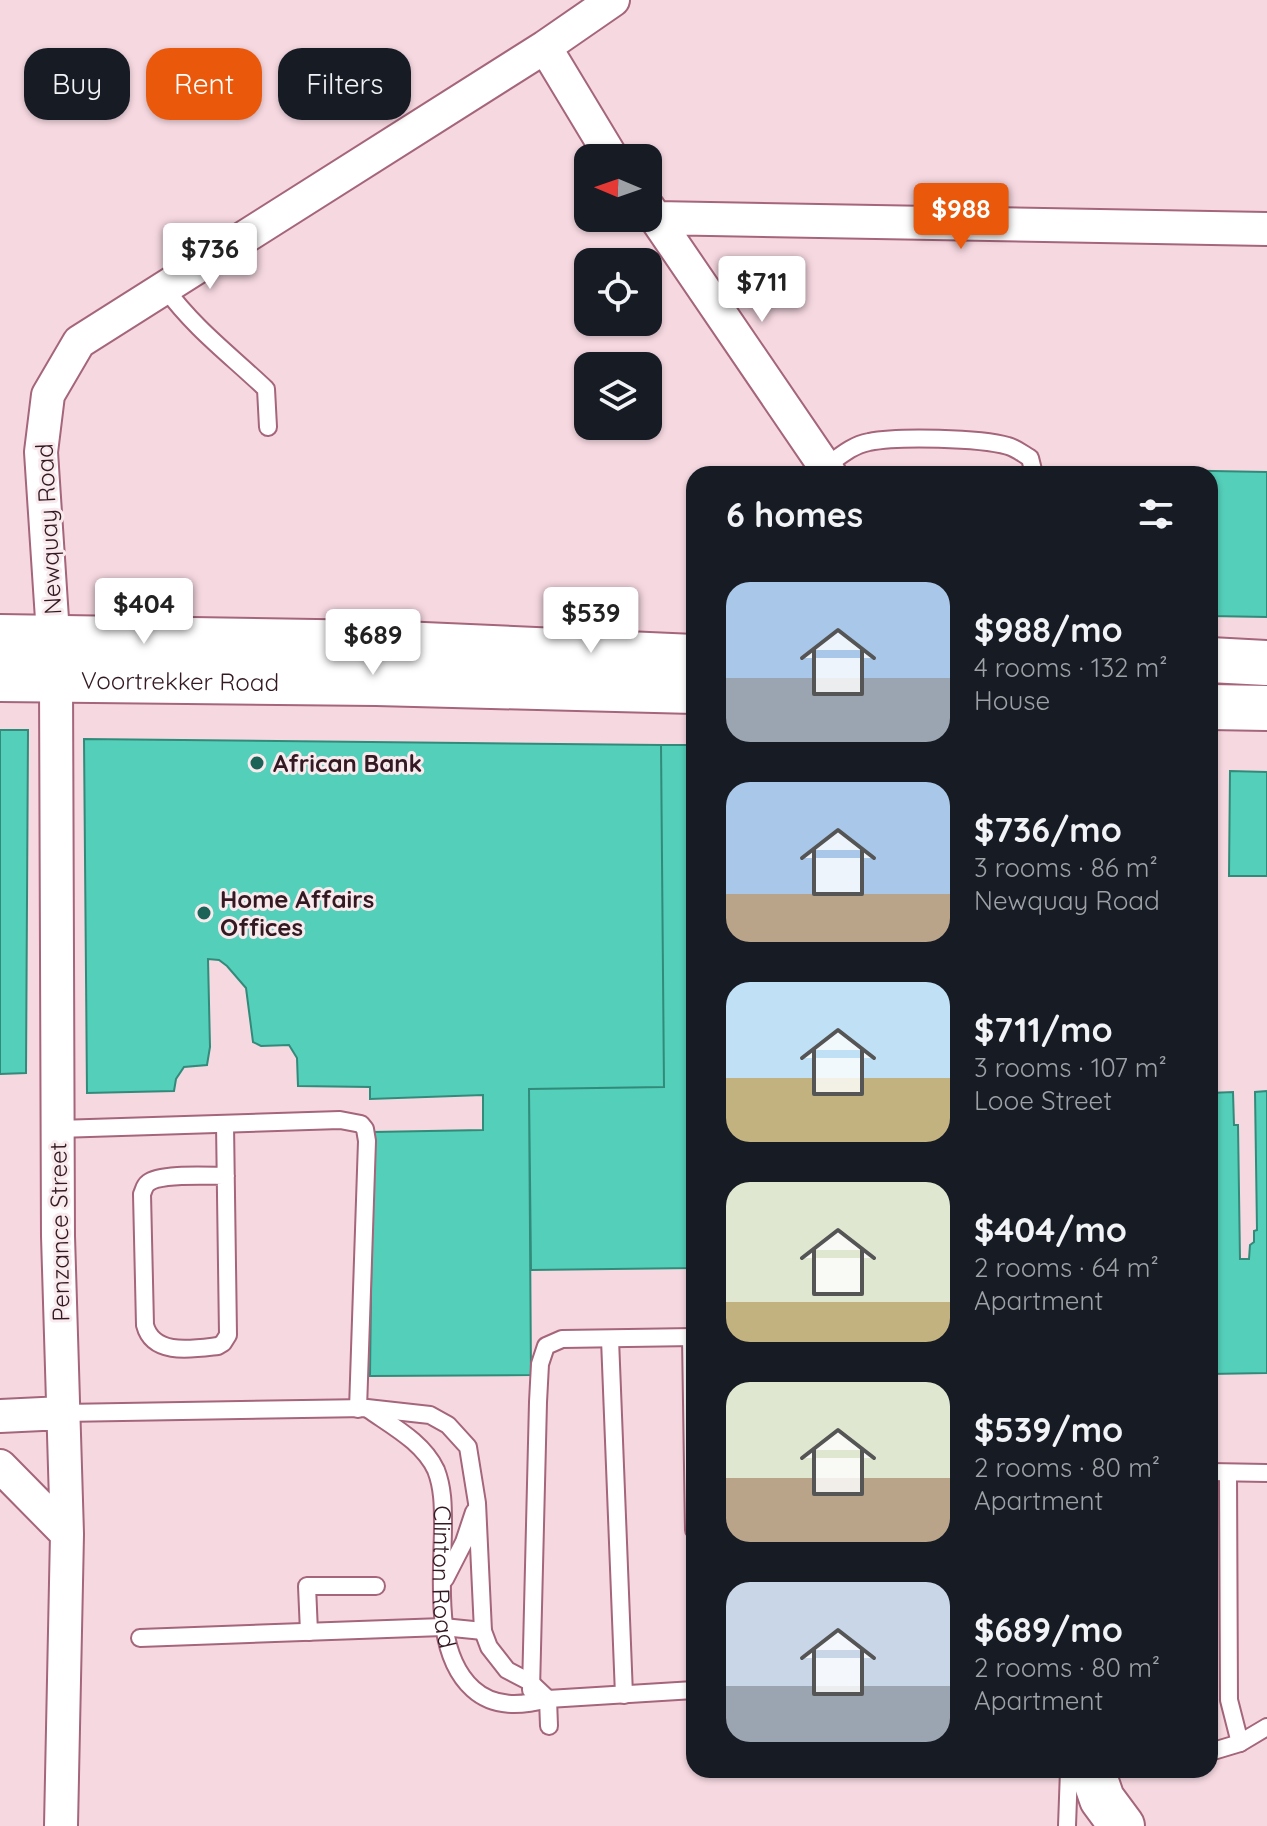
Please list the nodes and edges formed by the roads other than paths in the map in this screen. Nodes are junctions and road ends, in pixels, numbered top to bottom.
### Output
1 (613, 0) edge
2 (545, 47) junction
3 (604, 144) edge
4 (662, 212) edge
5 (662, 227) edge
6 (1267, 229) edge
7 (164, 287) junction
8 (268, 427) dead end
9 (825, 466) edge
10 (832, 466) edge
11 (1032, 466) edge
12 (0, 637) edge
13 (686, 657) edge
14 (55, 659) junction
15 (1218, 660) edge
16 (1267, 663) edge
17 (0, 679) edge
18 (686, 691) edge
19 (1218, 707) edge
20 (1267, 708) edge
21 (225, 1124) junction
22 (58, 1129) junction
23 (226, 1176) junction
24 (686, 1337) edge
25 (610, 1339) junction
26 (362, 1408) junction
27 (63, 1413) junction
28 (0, 1416) edge
29 (0, 1466) edge
30 (1218, 1472) edge
31 (1228, 1473) junction
32 (1267, 1473) edge
33 (477, 1503) junction
34 (67, 1534) junction
35 (443, 1581) junction
36 (376, 1586) dead end
37 (443, 1627) junction
38 (483, 1631) junction
39 (309, 1632) junction
40 (140, 1638) dead end
41 (530, 1682) junction
42 (686, 1691) edge
43 (624, 1695) junction
44 (540, 1701) junction
45 (549, 1726) dead end
46 (1267, 1727) edge
47 (1240, 1743) junction
48 (1218, 1750) edge
49 (1069, 1778) edge
50 (1095, 1778) edge
51 (61, 1826) edge
52 (1067, 1826) edge
53 (1122, 1826) edge

1 - 2 street, Newquay Road
2 - 3 street
2 - 7 street, Newquay Road
4 - 6 street
5 - 9 street
7 - 8 lane
7 - 14 street, Newquay Road
10 - 11 lane
12 - 14 main road, Voortrekker Road
13 - 14 main road, Voortrekker Road
14 - 17 main road, Voortrekker Road
14 - 18 main road, Voortrekker Road
14 - 22 street, Penzance Street
15 - 16 main road
19 - 20 main road
21 - 22 lane
21 - 23 lane
21 - 26 lane
22 - 27 street, Penzance Street
23 - 23 lane
24 - 25 lane
25 - 41 lane
25 - 43 lane
26 - 27 lane, Clinton Road
26 - 33 lane, Clinton Road
26 - 35 lane, Clinton Road
27 - 28 street, Clinton Road
27 - 34 street, Penzance Street
29 - 34 street
30 - 31 lane
31 - 32 lane
31 - 47 lane
33 - 35 lane
33 - 38 lane, Clinton Road
34 - 51 street, Penzance Street
35 - 37 lane, Clinton Road
36 - 39 lane
37 - 38 lane
37 - 39 lane
37 - 44 lane, Clinton Road
38 - 41 lane, Clinton Road
39 - 40 lane
41 - 44 lane, Clinton Road
42 - 43 lane, Clinton Road
43 - 44 lane, Clinton Road
44 - 45 lane
46 - 47 lane
47 - 48 lane
49 - 52 lane
50 - 53 main road

